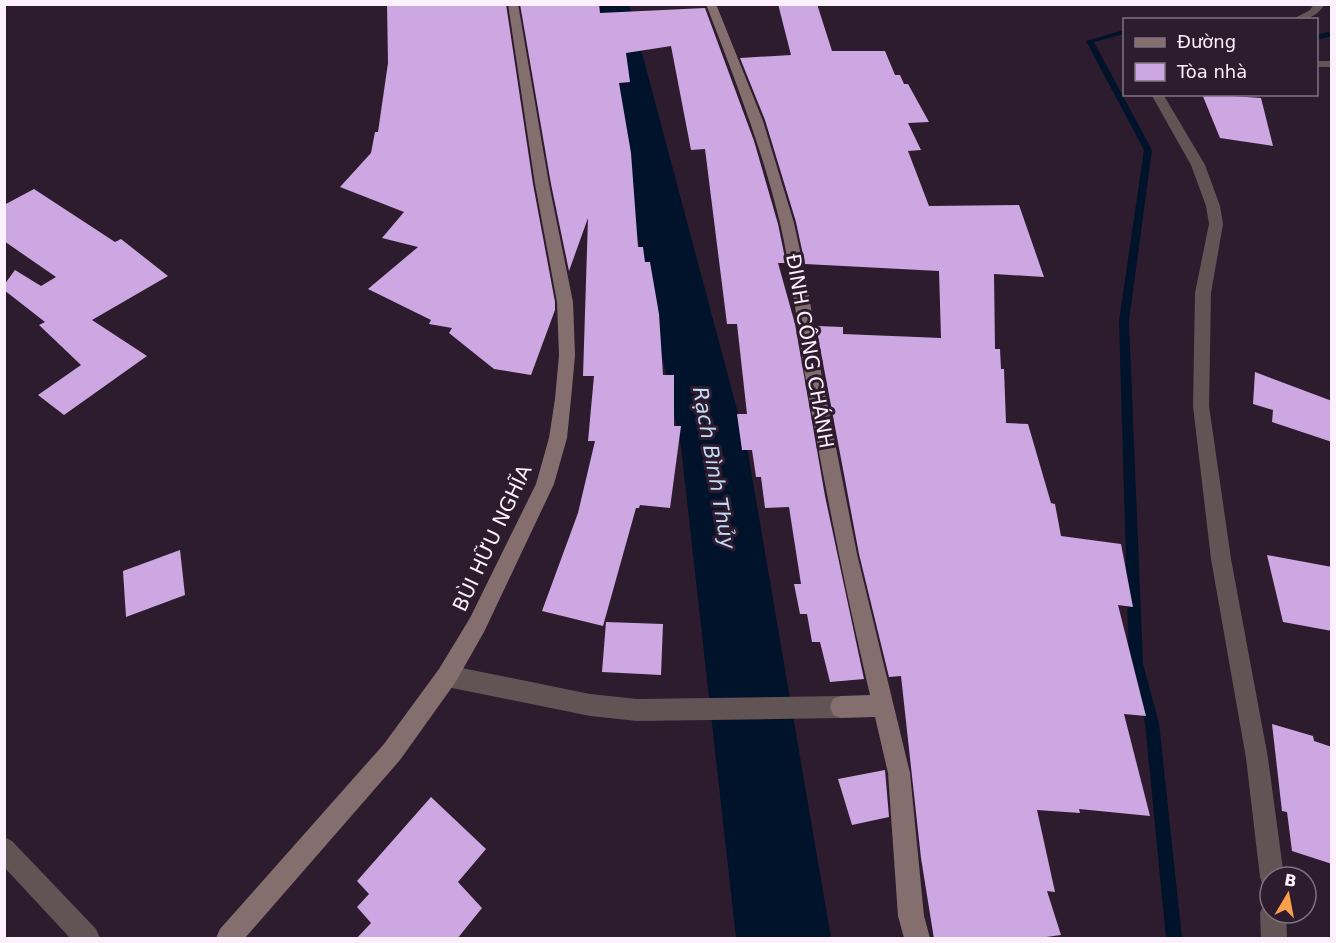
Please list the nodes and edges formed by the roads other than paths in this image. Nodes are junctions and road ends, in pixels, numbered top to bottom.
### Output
1 (513, 4) edge
2 (711, 4) edge
3 (1320, 4) edge
4 (1300, 18) edge
5 (1158, 96) edge
6 (447, 676) junction
7 (883, 706) junction
8 (841, 707) joint
9 (4, 849) edge
10 (1270, 865) edge
11 (87, 939) edge
12 (230, 939) edge
13 (917, 939) edge

1 - 6 main road, BÙI HỮU NGHĨA
2 - 7 main road, ĐINH CÔNG CHÁNH
3 - 4 street
5 - 10 street
6 - 8 street
6 - 12 main road, BÙI HỮU NGHĨA
7 - 8 main road
7 - 13 main road, ĐINH CÔNG CHÁNH
9 - 11 street

